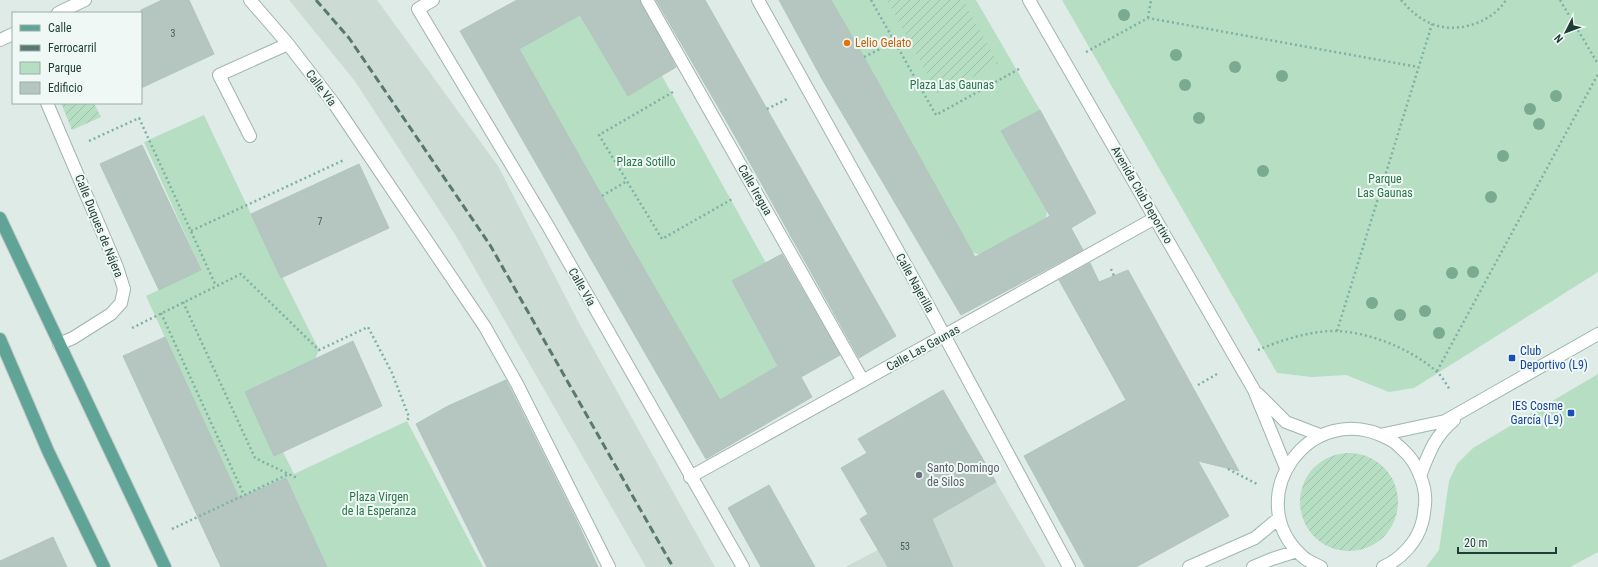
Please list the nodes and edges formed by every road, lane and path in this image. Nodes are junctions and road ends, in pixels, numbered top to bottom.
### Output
1 (85, 0) edge
2 (250, 0) edge
3 (433, 0) edge
4 (647, 0) edge
5 (758, 0) edge
6 (871, 0) edge
7 (1030, 0) edge
8 (1151, 0) edge
9 (1401, 0) edge
10 (1506, 0) edge
11 (1560, 0) edge
12 (60, 12) edge
13 (1148, 18) junction
14 (1432, 24) junction
15 (12, 34) edge
16 (0, 40) edge
17 (894, 42) junction
18 (288, 44) junction
19 (864, 57) dead end
20 (1066, 64) junction
21 (1598, 64) edge
22 (1418, 67) junction
23 (1019, 69) dead end
24 (1598, 74) edge
25 (692, 80) junction
26 (47, 104) edge
27 (250, 136) dead end
28 (364, 150) junction
29 (68, 151) junction
30 (627, 181) junction
31 (753, 186) junction
32 (602, 196) dead end
33 (0, 218) edge
34 (1155, 218) junction
35 (191, 231) junction
36 (216, 286) junction
37 (183, 302) junction
38 (161, 313) junction
39 (127, 330) dead end
40 (1337, 331) junction
41 (1598, 334) edge
42 (944, 336) junction
43 (0, 339) edge
44 (59, 344) junction
45 (1238, 362) junction
46 (1437, 371) junction
47 (864, 381) junction
48 (1254, 390) junction
49 (1464, 410) junction
50 (407, 421) dead end
51 (1320, 435) junction
52 (1380, 435) junction
53 (1286, 468) junction
54 (1228, 469) dead end
55 (289, 474) junction
56 (1420, 476) junction
57 (690, 477) junction
58 (297, 478) dead end
59 (244, 495) junction
60 (1278, 495) junction
61 (1279, 518) junction
62 (152, 538) junction
63 (1298, 551) junction
64 (1390, 565) edge
65 (104, 567) edge
66 (164, 567) edge
67 (609, 567) edge
68 (743, 567) edge
69 (1069, 567) edge
70 (1189, 567) edge
71 (1254, 567) edge
72 (1321, 567) edge

1 - 12 street
2 - 18 street, Calle Vía
3 - 57 street, Calle Vía
4 - 25 street, Calle Iregua
5 - 42 street, Calle Najerilla
6 - 17 path
7 - 20 street, Avenida Club Deportivo
8 - 13 path
9 - 14 path
10 - 14 path
11 - 21 path
13 - 20 path
13 - 22 path
14 - 22 path
15 - 16 street
17 - 19 path
17 - 23 path
18 - 27 street
18 - 28 street, Calle Vía
20 - 34 street, Avenida Club Deportivo
22 - 40 path
24 - 46 path
25 - 30 path
25 - 31 street, Calle Iregua
26 - 29 street, Calle Duques de Nájera
28 - 35 path
28 - 67 street, Calle Vía
29 - 35 path
29 - 44 street, Calle Duques de Nájera
30 - 31 path
30 - 32 path
31 - 47 street, Calle Iregua
33 - 44 main road
34 - 42 street, Calle Las Gaunas
34 - 45 street, Avenida Club Deportivo
35 - 36 path
36 - 37 path
36 - 50 path
37 - 38 path
37 - 55 path
38 - 39 path
38 - 59 path
40 - 45 path
40 - 46 path
41 - 49 street
42 - 47 street, Calle Las Gaunas
42 - 69 street, Calle Najerilla
43 - 65 main road
44 - 62 main road
45 - 48 street, Avenida Club Deportivo
46 - 49 path
47 - 57 street, Calle Las Gaunas
48 - 51 street, Avenida Club Deportivo
48 - 53 street, Avenida Club Deportivo
49 - 52 street
49 - 56 street
51 - 52 street
51 - 53 street
52 - 56 street
53 - 60 street
54 - 60 path
55 - 58 path
55 - 59 path
56 - 64 street
57 - 68 street, Calle Vía
59 - 62 path
60 - 61 street
61 - 63 street
61 - 70 street
62 - 66 main road
63 - 71 street
63 - 72 street

